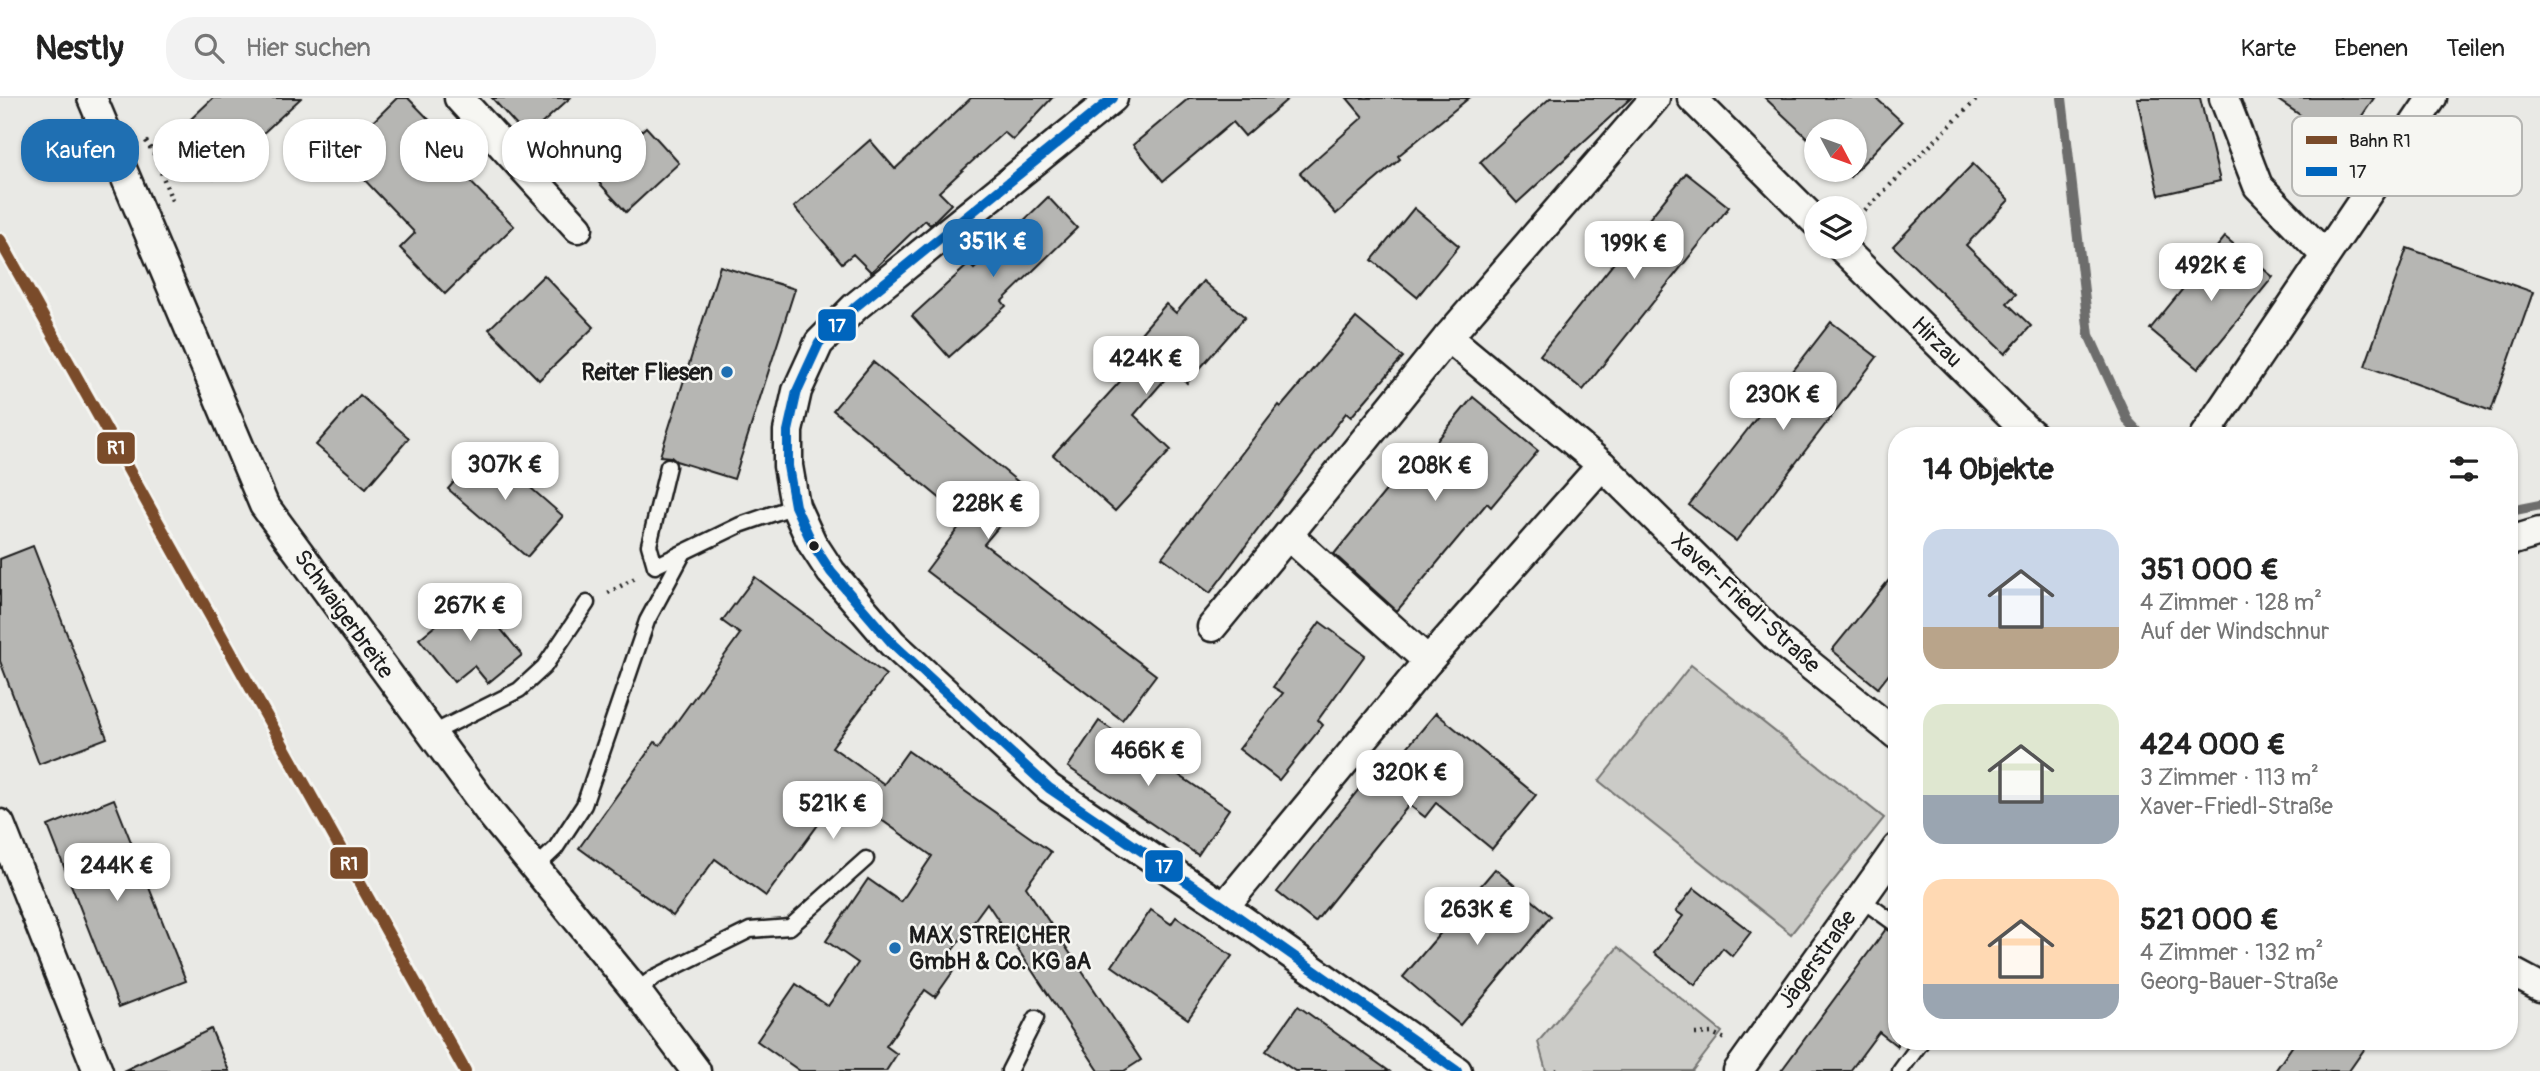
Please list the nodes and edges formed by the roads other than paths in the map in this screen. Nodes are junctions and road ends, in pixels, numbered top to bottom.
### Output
1 (92, 98) edge
2 (459, 98) edge
3 (1113, 98) edge
4 (1654, 98) edge
5 (1692, 98) edge
6 (2224, 98) edge
7 (2432, 98) edge
8 (2420, 116) edge
9 (2364, 196) edge
10 (1804, 210) edge
11 (579, 228) dead end
12 (2324, 254) junction
13 (1853, 259) edge
14 (1448, 337) junction
15 (2023, 427) edge
16 (2210, 427) edge
17 (1602, 465) junction
18 (668, 466) dead end
19 (795, 506) junction
20 (2540, 532) edge
21 (1288, 535) junction
22 (2518, 539) edge
23 (683, 554) junction
24 (587, 603) road end
25 (1212, 627) dead end
26 (1428, 661) junction
27 (1888, 728) edge
28 (431, 734) junction
29 (0, 824) edge
30 (866, 859) dead end
31 (1888, 861) edge
32 (535, 868) junction
33 (1861, 899) junction
34 (1224, 907) junction
35 (1888, 918) edge
36 (2518, 975) edge
37 (2540, 987) edge
38 (636, 991) junction
39 (1036, 1018) dead end
40 (1915, 1050) edge
41 (98, 1071) edge
42 (696, 1071) edge
43 (1009, 1071) edge
44 (1457, 1071) edge
45 (1738, 1071) edge
46 (1900, 1071) edge

1 - 28 street, Schwaigerbreite
2 - 11 street
3 - 19 street
4 - 14 street
5 - 10 street
6 - 12 street
7 - 8 street
9 - 12 street
12 - 16 street
13 - 15 street, Hirzau
14 - 17 street, Xaver-Friedl-Straße
14 - 21 street
17 - 26 street
17 - 27 street, Xaver-Friedl-Straße
18 - 23 lane
19 - 23 lane
19 - 34 street
20 - 22 street
21 - 25 street
21 - 26 street
23 - 32 lane
24 - 28 lane
26 - 34 street
28 - 32 street, Schwaigerbreite
29 - 41 street
30 - 38 lane
31 - 33 street, Jägerstraße
32 - 38 street, Schwaigerbreite
33 - 35 lane
33 - 45 street, Jägerstraße
34 - 44 street
36 - 37 street
38 - 42 street, Schwaigerbreite
39 - 43 lane
40 - 46 lane

